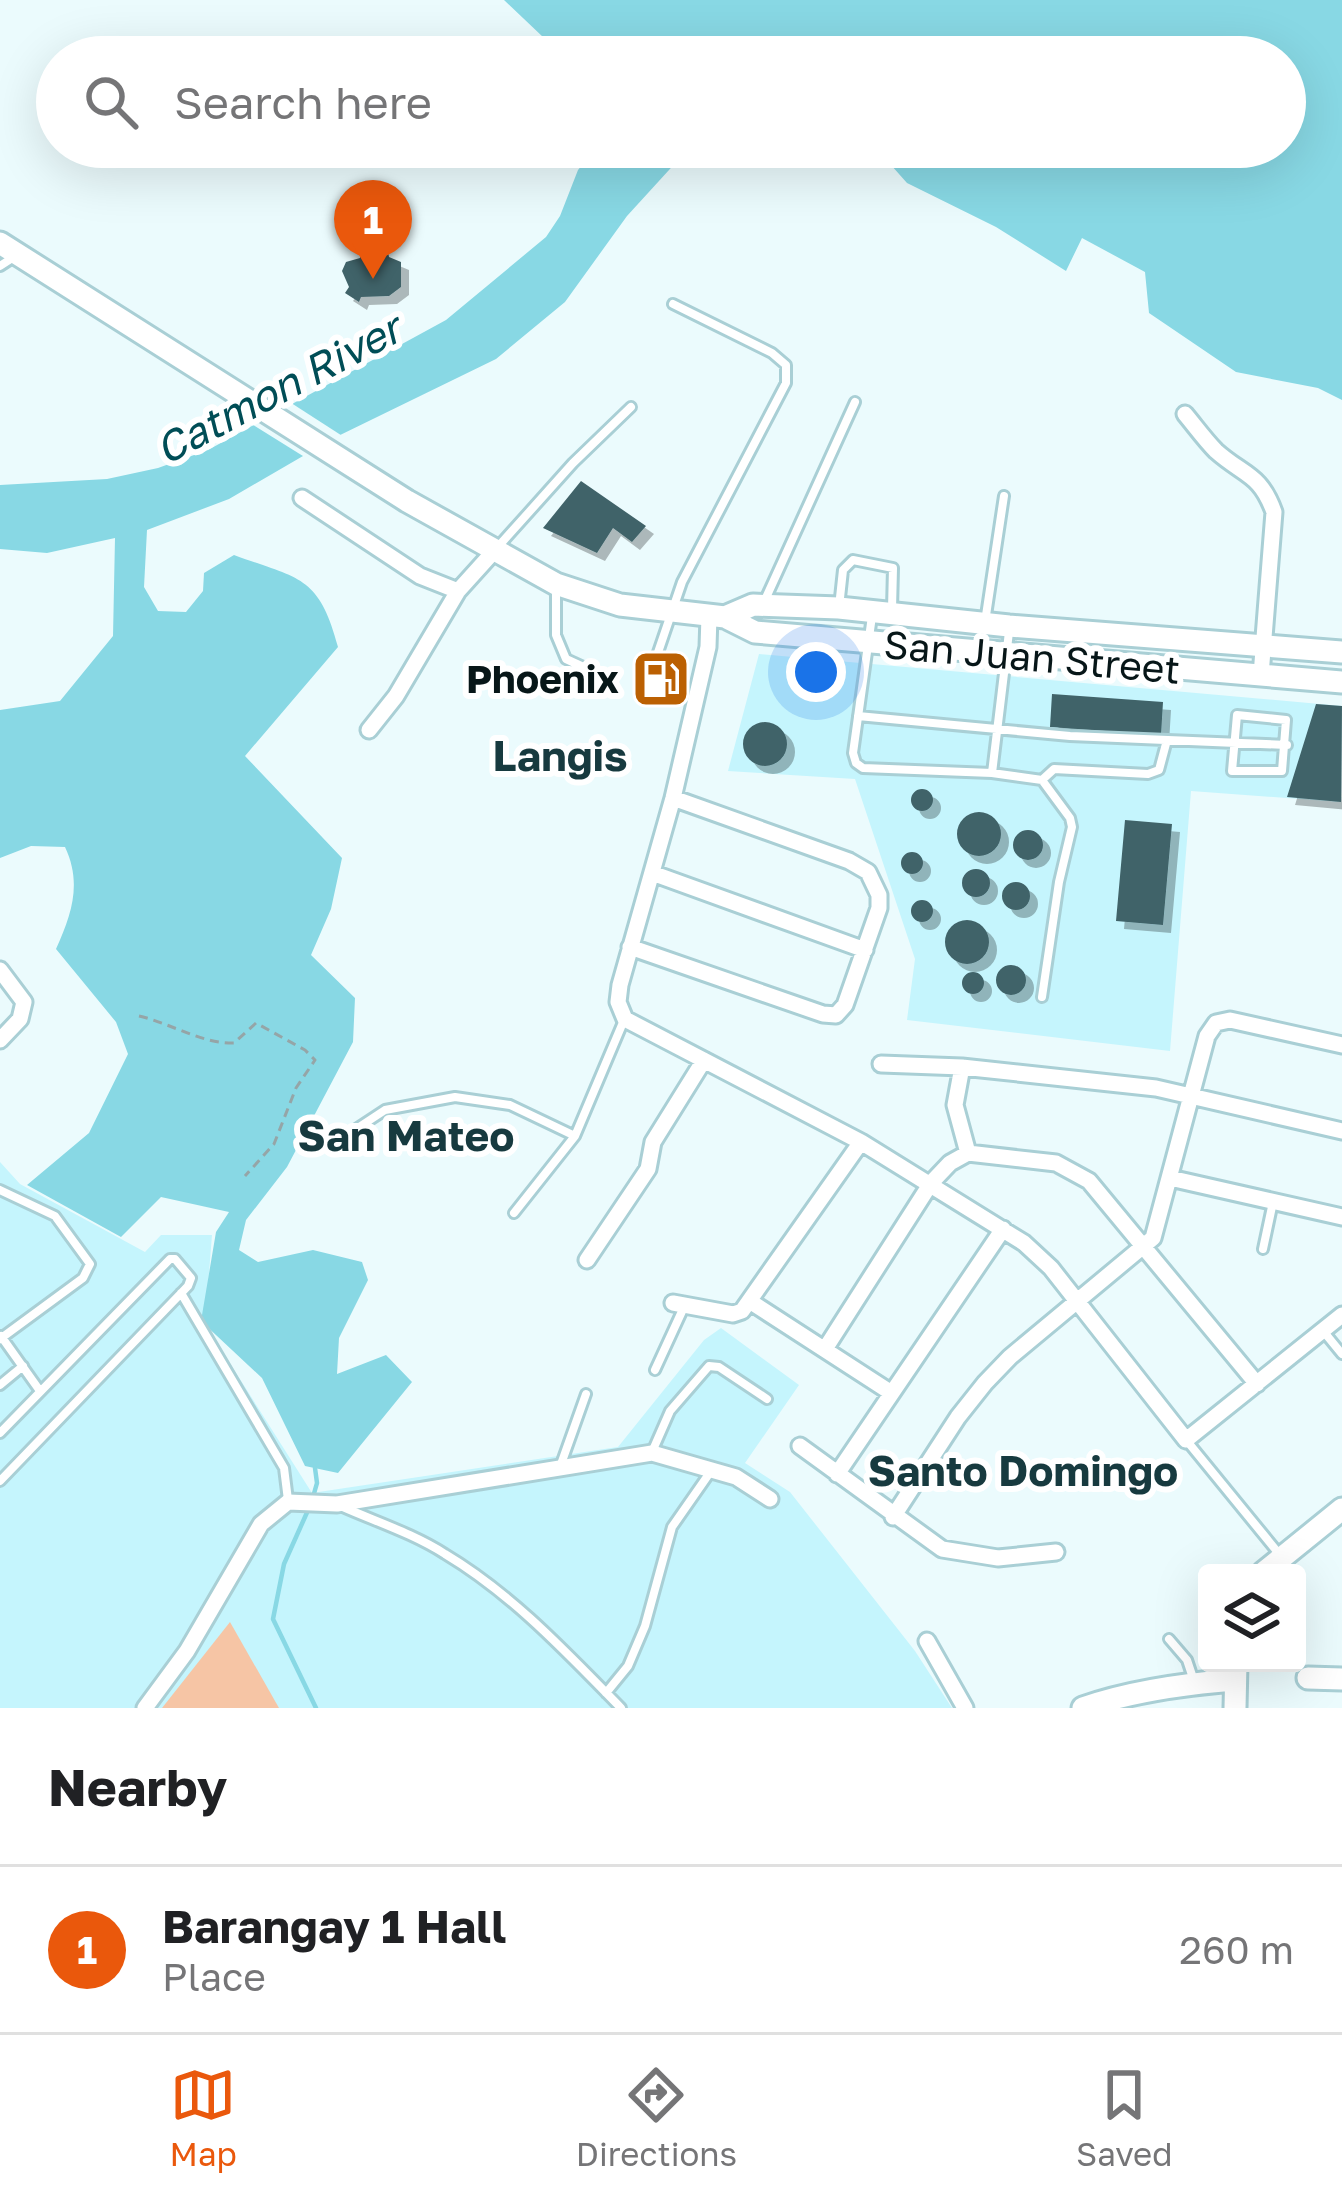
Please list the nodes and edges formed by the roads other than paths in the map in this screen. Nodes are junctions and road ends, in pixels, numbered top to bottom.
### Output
1 (6, 254) edge
2 (673, 304) dead end
3 (855, 402) dead end
4 (631, 407) dead end
5 (1185, 414) dead end
6 (1004, 496) dead end
7 (302, 498) dead end
8 (495, 550) junction
9 (556, 584) junction
10 (458, 591) junction
11 (763, 604) junction
12 (839, 608) junction
13 (671, 612) junction
14 (882, 612) junction
15 (717, 616) junction
16 (984, 623) junction
17 (1009, 626) junction
18 (868, 643) junction
19 (1264, 645) junction
20 (1342, 652) edge
21 (1006, 655) junction
22 (603, 676) dead end
23 (1261, 676) junction
24 (654, 679) dead end
25 (1342, 682) edge
26 (858, 716) junction
27 (369, 730) dead end
28 (997, 730) junction
29 (1167, 740) junction
30 (1233, 740) junction
31 (1287, 745) junction
32 (992, 773) junction
33 (1042, 780) junction
34 (673, 798) junction
35 (652, 873) junction
36 (631, 947) junction
37 (866, 950) junction
38 (1, 973) edge
39 (1042, 997) dead end
40 (625, 1019) junction
41 (0, 1040) edge
42 (1342, 1045) edge
43 (704, 1060) junction
44 (881, 1064) dead end
45 (962, 1067) junction
46 (1192, 1094) junction
47 (1342, 1130) edge
48 (575, 1136) junction
49 (861, 1142) junction
50 (301, 1144) dead end
51 (968, 1153) junction
52 (1170, 1178) junction
53 (931, 1183) junction
54 (0, 1190) edge
55 (1274, 1200) junction
56 (514, 1213) dead end
57 (1342, 1217) edge
58 (1003, 1229) junction
59 (1145, 1247) junction
60 (1263, 1249) dead end
61 (586, 1260) dead end
62 (181, 1293) junction
63 (1077, 1300) junction
64 (751, 1302) junction
65 (679, 1304) joint
66 (1342, 1315) edge
67 (1323, 1330) junction
68 (1, 1337) edge
69 (824, 1349) junction
70 (1342, 1354) edge
71 (23, 1366) junction
72 (655, 1370) dead end
73 (0, 1384) edge
74 (1257, 1384) junction
75 (40, 1391) junction
76 (890, 1391) junction
77 (586, 1394) dead end
78 (767, 1399) dead end
79 (0, 1433) edge
80 (1186, 1440) junction
81 (800, 1446) dead end
82 (652, 1453) junction
83 (560, 1469) junction
84 (712, 1470) junction
85 (837, 1474) junction
86 (0, 1481) edge
87 (770, 1499) dead end
88 (291, 1502) junction
89 (333, 1503) junction
90 (1342, 1509) edge
91 (893, 1517) junction
92 (1056, 1552) dead end
93 (1282, 1558) junction
94 (1274, 1564) edge
95 (1169, 1639) dead end
96 (927, 1641) dead end
97 (1232, 1672) edge
98 (1235, 1672) edge
99 (1308, 1678) dead end
100 (1342, 1679) edge
101 (1195, 1683) junction
102 (606, 1693) junction
103 (145, 1708) edge
104 (620, 1708) edge
105 (964, 1708) edge
106 (1083, 1708) edge
107 (1234, 1708) edge

1 - 8 main road, San Juan Street
2 - 13 lane
3 - 11 lane
4 - 8 lane
5 - 19 street
6 - 16 lane
7 - 10 street
8 - 9 main road, San Juan Street
8 - 10 street
9 - 13 main road, San Juan Street
9 - 22 lane
10 - 27 street
11 - 12 main road, San Juan Street
11 - 15 main road, San Juan Street
12 - 14 main road, San Juan Street
12 - 14 lane
13 - 15 main road, San Juan Street
13 - 24 lane
14 - 16 main road, San Juan Street
14 - 18 lane
15 - 18 main road, San Juan Street
15 - 34 street
16 - 17 main road, San Juan Street
17 - 19 main road, San Juan Street
17 - 21 lane
18 - 21 main road, San Juan Street
18 - 26 lane
19 - 20 main road, San Juan Street
19 - 23 street
21 - 23 main road, San Juan Street
21 - 28 lane
23 - 25 main road, San Juan Street
26 - 28 lane
26 - 32 lane
28 - 29 lane
28 - 32 lane
29 - 30 lane
29 - 33 lane
30 - 31 lane
30 - 31 lane
30 - 31 lane
32 - 33 lane
33 - 39 lane
34 - 35 street
34 - 37 street
35 - 36 street
35 - 37 street
36 - 37 street
36 - 40 street
38 - 41 street
40 - 43 street
40 - 48 lane
42 - 46 street
43 - 49 street
43 - 61 street
44 - 45 street
45 - 46 street
45 - 51 street
46 - 47 street
46 - 52 street
48 - 50 lane
48 - 56 lane
49 - 53 street
49 - 64 street
51 - 53 street
51 - 59 street
52 - 55 street
52 - 59 street
53 - 58 street
53 - 69 street
54 - 68 lane
55 - 57 street
55 - 60 lane
58 - 63 street
58 - 76 street
59 - 63 street
59 - 74 street
62 - 75 lane
62 - 86 lane
62 - 88 lane
63 - 80 street
63 - 91 street
64 - 65 street
64 - 69 street
65 - 72 lane
66 - 67 street
67 - 70 lane
67 - 74 street
68 - 71 lane
69 - 76 street
71 - 73 lane
71 - 75 lane
74 - 80 street
75 - 79 lane
76 - 85 street
77 - 83 lane
78 - 82 lane
80 - 93 lane
81 - 85 street
82 - 83 street
82 - 84 street
83 - 89 street
84 - 87 street
84 - 102 lane
85 - 91 street
88 - 89 street
88 - 103 street
89 - 102 lane
90 - 93 main road
91 - 92 street
93 - 94 main road
95 - 101 lane
96 - 105 street
97 - 101 main road
98 - 107 main road
99 - 100 main road
101 - 106 main road
102 - 104 lane

